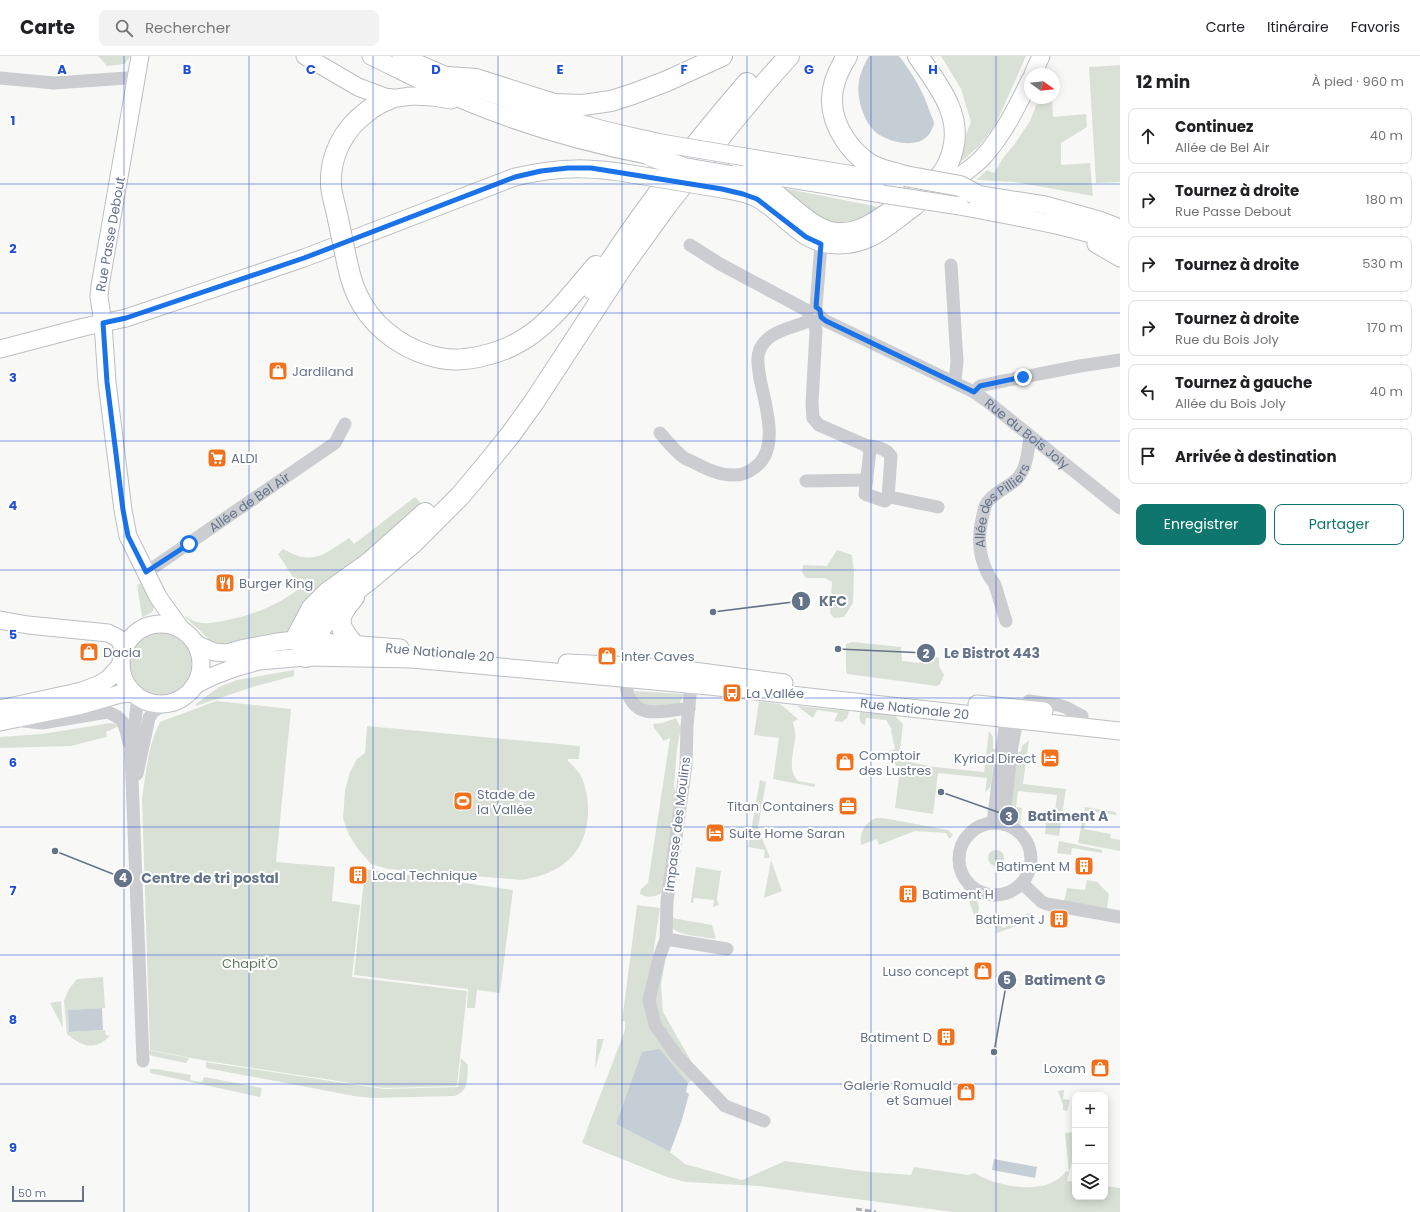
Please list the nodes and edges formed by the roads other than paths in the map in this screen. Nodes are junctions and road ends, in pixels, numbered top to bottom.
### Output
1 (140, 56) edge
2 (305, 56) edge
3 (371, 56) edge
4 (401, 56) edge
5 (722, 56) edge
6 (771, 56) edge
7 (789, 56) edge
8 (847, 56) edge
9 (918, 56) edge
10 (1041, 56) edge
11 (1036, 68) edge
12 (448, 77) junction
13 (0, 78) edge
14 (136, 78) junction
15 (1024, 93) edge
16 (390, 99) junction
17 (469, 103) junction
18 (656, 149) junction
19 (733, 173) junction
20 (901, 179) junction
21 (975, 194) joint
22 (1068, 227) junction
23 (1120, 228) edge
24 (821, 244) junction
25 (1120, 244) edge
26 (690, 245) dead end
27 (615, 253) junction
28 (1120, 258) edge
29 (950, 265) dead end
30 (814, 315) junction
31 (103, 323) junction
32 (0, 349) edge
33 (1120, 360) edge
34 (955, 382) junction
35 (974, 392) junction
36 (345, 424) dead end
37 (660, 433) dead end
38 (1030, 436) junction
39 (865, 445) junction
40 (867, 480) junction
41 (806, 481) dead end
42 (888, 498) junction
43 (938, 507) dead end
44 (1120, 508) edge
45 (146, 572) junction
46 (369, 580) junction
47 (158, 597) junction
48 (0, 620) edge
49 (1006, 621) dead end
50 (17, 623) junction
51 (149, 626) junction
52 (182, 629) junction
53 (196, 644) junction
54 (354, 645) junction
55 (305, 646) junction
56 (124, 648) junction
57 (121, 665) junction
58 (630, 672) junction
59 (685, 680) junction
60 (194, 685) junction
61 (136, 695) junction
62 (166, 704) junction
63 (0, 709) edge
64 (689, 709) junction
65 (1013, 716) junction
66 (8, 721) edge
67 (1120, 721) edge
68 (1120, 731) edge
69 (131, 753) junction
70 (133, 792) junction
71 (998, 823) junction
72 (1022, 883) junction
73 (1120, 916) edge
74 (666, 939) junction
75 (727, 949) dead end
76 (143, 1061) dead end
77 (764, 1121) dead end

1 - 14 main road, Rue Passe Debout
2 - 16 main road
3 - 17 main road
4 - 12 main road
5 - 12 highway
6 - 27 highway
7 - 46 highway
8 - 20 highway
9 - 19 highway
10 - 11 main road
12 - 18 main road
13 - 14 street
14 - 31 main road, Rue Passe Debout
15 - 24 main road
16 - 17 main road
16 - 27 highway, bridge
17 - 18 main road
18 - 19 highway, bridge
19 - 20 main road
19 - 22 main road, bridge
19 - 24 main road
19 - 31 main road, bridge
20 - 21 highway, bridge
21 - 23 main road
22 - 25 main road
22 - 28 main road
24 - 30 street
26 - 30 street, Rue du Bois Joly
27 - 55 highway
29 - 34 street
30 - 34 street, Rue du Bois Joly
30 - 37 street
30 - 39 street
31 - 32 main road
31 - 45 main road, Rue Passe Debout
33 - 35 street
34 - 35 street, Rue du Bois Joly
35 - 38 street, Rue du Bois Joly
36 - 45 street, Allée de Bel Air
38 - 44 street, Rue du Bois Joly
38 - 49 street, Allée des Pilliers
39 - 40 street
39 - 42 street
40 - 41 street
40 - 42 street
42 - 43 street
45 - 47 main road, Rue Passe Debout
46 - 54 highway
46 - 55 highway
47 - 51 main road
47 - 52 main road, Rue Passe Debout
48 - 50 main road
50 - 51 main road
50 - 56 main road
51 - 52 main road
51 - 56 main road
52 - 53 main road, Rue Nationale 20
53 - 55 main road, Rue Nationale 20
53 - 60 main road
54 - 55 main road, Rue Nationale 20
54 - 58 main road, Rue Nationale 20
55 - 58 main road, Rue Nationale 20
55 - 60 main road, Rue Nationale 20
56 - 57 main road
57 - 61 main road
57 - 63 main road
58 - 59 main road, Rue Nationale 20
58 - 64 street
59 - 64 street, Impasse des Moulins
59 - 65 main road, Rue Nationale 20
60 - 62 main road
61 - 62 main road
61 - 66 main road
61 - 69 street
62 - 70 street
64 - 74 street, Impasse des Moulins
65 - 67 main road, Rue Nationale 20
65 - 68 main road, Rue Nationale 20
65 - 71 street
66 - 69 street
69 - 70 street
70 - 76 street
71 - 72 street
71 - 72 street
72 - 73 street
74 - 75 street
74 - 77 street, Impasse des Moulins

